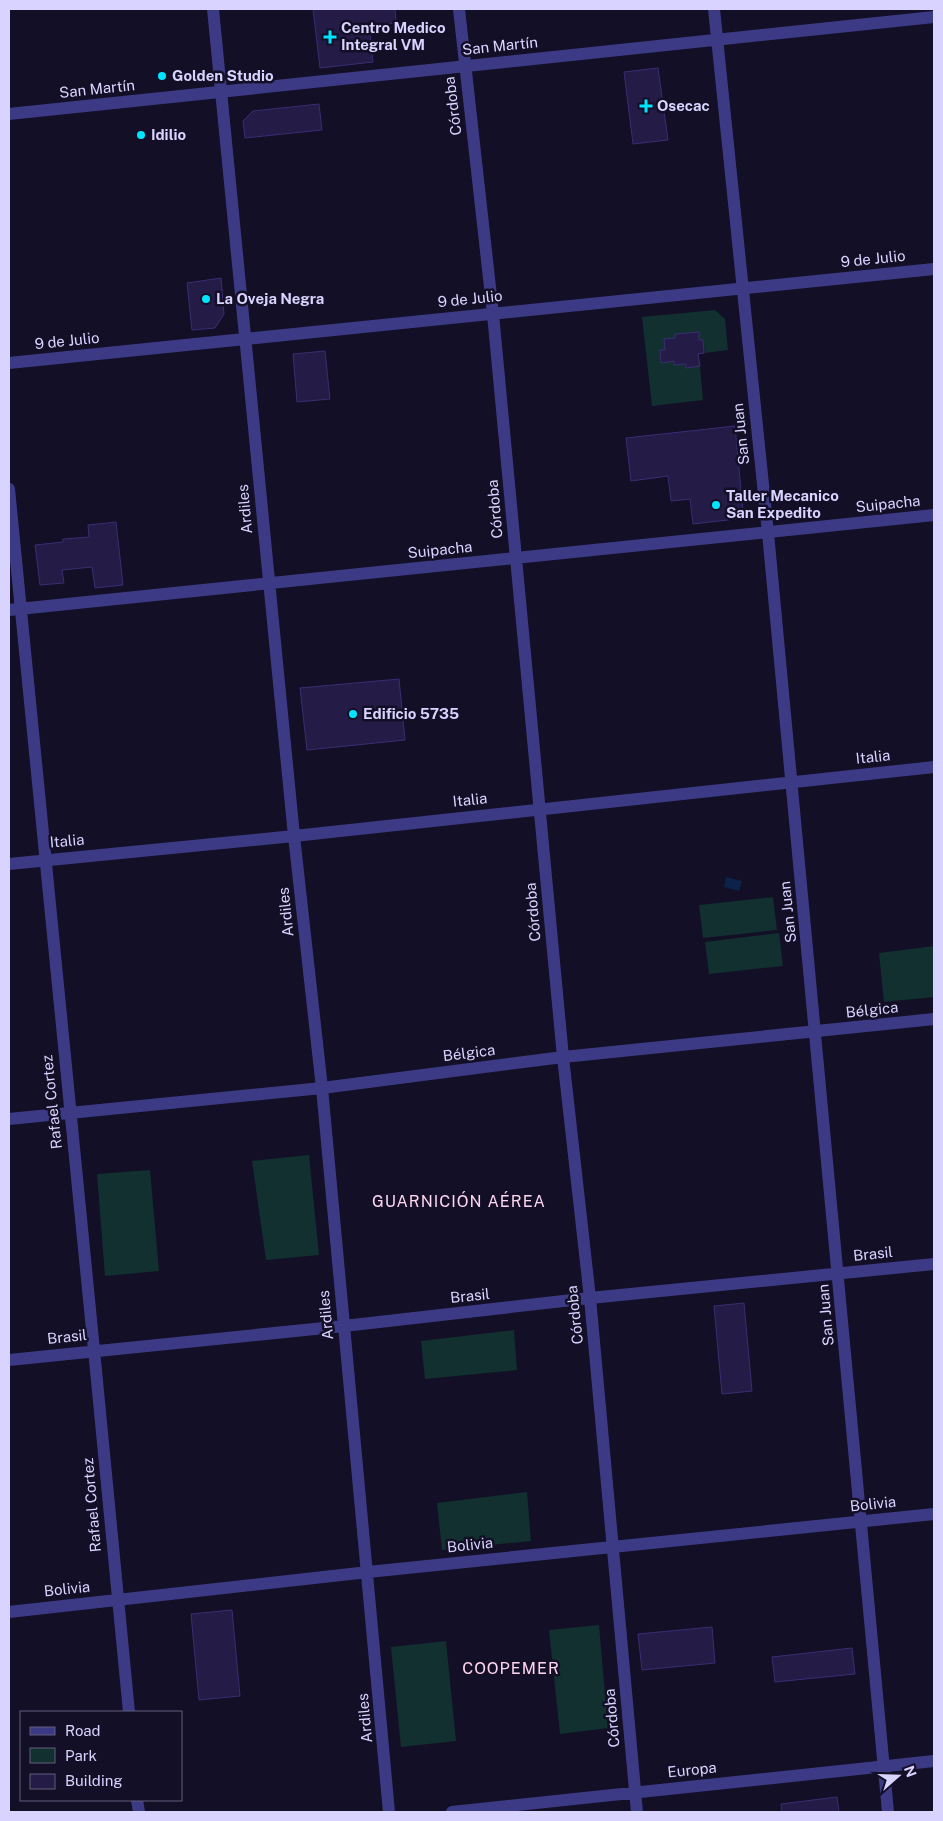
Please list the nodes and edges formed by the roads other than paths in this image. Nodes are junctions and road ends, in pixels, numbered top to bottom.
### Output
1 (213, 9) edge
2 (459, 9) edge
3 (714, 9) edge
4 (934, 17) edge
5 (717, 40) junction
6 (465, 66) junction
7 (221, 92) junction
8 (9, 114) edge
9 (934, 269) edge
10 (742, 288) junction
11 (493, 314) junction
12 (246, 338) junction
13 (9, 363) edge
14 (9, 489) edge
15 (934, 515) edge
16 (768, 533) junction
17 (516, 559) junction
18 (268, 584) junction
19 (14, 610) edge
20 (934, 767) edge
21 (792, 782) junction
22 (540, 809) junction
23 (294, 836) junction
24 (45, 860) junction
25 (9, 864) edge
26 (934, 1019) edge
27 (816, 1032) junction
28 (563, 1057) junction
29 (322, 1088) junction
30 (70, 1113) junction
31 (9, 1119) edge
32 (934, 1264) edge
33 (839, 1273) junction
34 (590, 1298) junction
35 (344, 1326) junction
36 (94, 1350) junction
37 (9, 1360) edge
38 (934, 1514) edge
39 (861, 1521) junction
40 (612, 1547) junction
41 (368, 1572) junction
42 (117, 1600) junction
43 (9, 1612) edge
44 (128, 1711) edge
45 (934, 1761) edge
46 (884, 1766) junction
47 (635, 1793) junction
48 (389, 1812) edge
49 (452, 1812) edge
50 (638, 1812) edge
51 (888, 1812) edge

1 - 7 street, Ardiles
2 - 6 street, Córdoba
3 - 5 street, San Juan
4 - 5 street, San Martín
5 - 6 street, San Martín
5 - 10 street, San Juan
6 - 7 street, San Martín
6 - 11 street, Córdoba
7 - 8 street, San Martín
7 - 12 street, Ardiles
9 - 10 street, 9 de Julio
10 - 11 street, 9 de Julio
10 - 16 street, San Juan
11 - 12 street, 9 de Julio
11 - 17 street, Córdoba
12 - 13 street, 9 de Julio
12 - 18 street, Ardiles
14 - 19 street, Rafael Cortez
15 - 16 street, Suipacha
16 - 17 street, Suipacha
16 - 21 street, San Juan
17 - 18 street, Suipacha
17 - 22 street, Córdoba
18 - 19 street, Suipacha
18 - 23 street, Ardiles
19 - 24 street, Rafael Cortez
20 - 21 street, Italia
21 - 22 street, Italia
21 - 27 street, San Juan
22 - 23 street, Italia
22 - 28 street, Córdoba
23 - 24 street, Italia
23 - 29 street, Ardiles
24 - 25 street, Italia
24 - 30 street, Rafael Cortez
26 - 27 street, Bélgica
27 - 28 street, Bélgica
27 - 33 street, San Juan
28 - 29 street, Bélgica
28 - 34 street, Córdoba
29 - 30 street, Bélgica
29 - 35 street, Ardiles
30 - 31 street, Bélgica
30 - 36 street, Rafael Cortez
32 - 33 street, Brasil
33 - 34 street, Brasil
33 - 39 street, San Juan
34 - 35 street, Brasil
34 - 40 street, Córdoba
35 - 36 street, Brasil
35 - 41 street, Ardiles
36 - 37 street, Brasil
36 - 42 street, Rafael Cortez
38 - 39 street, Bolivia
39 - 40 street, Bolivia
39 - 46 street, San Juan
40 - 41 street, Bolivia
40 - 47 street, Córdoba
41 - 42 street, Bolivia
41 - 48 street, Ardiles
42 - 43 street, Bolivia
42 - 44 street, Rafael Cortez
45 - 46 street, Europa
46 - 47 street, Europa
46 - 51 street, San Juan
47 - 49 street, Europa
47 - 50 street, Córdoba

